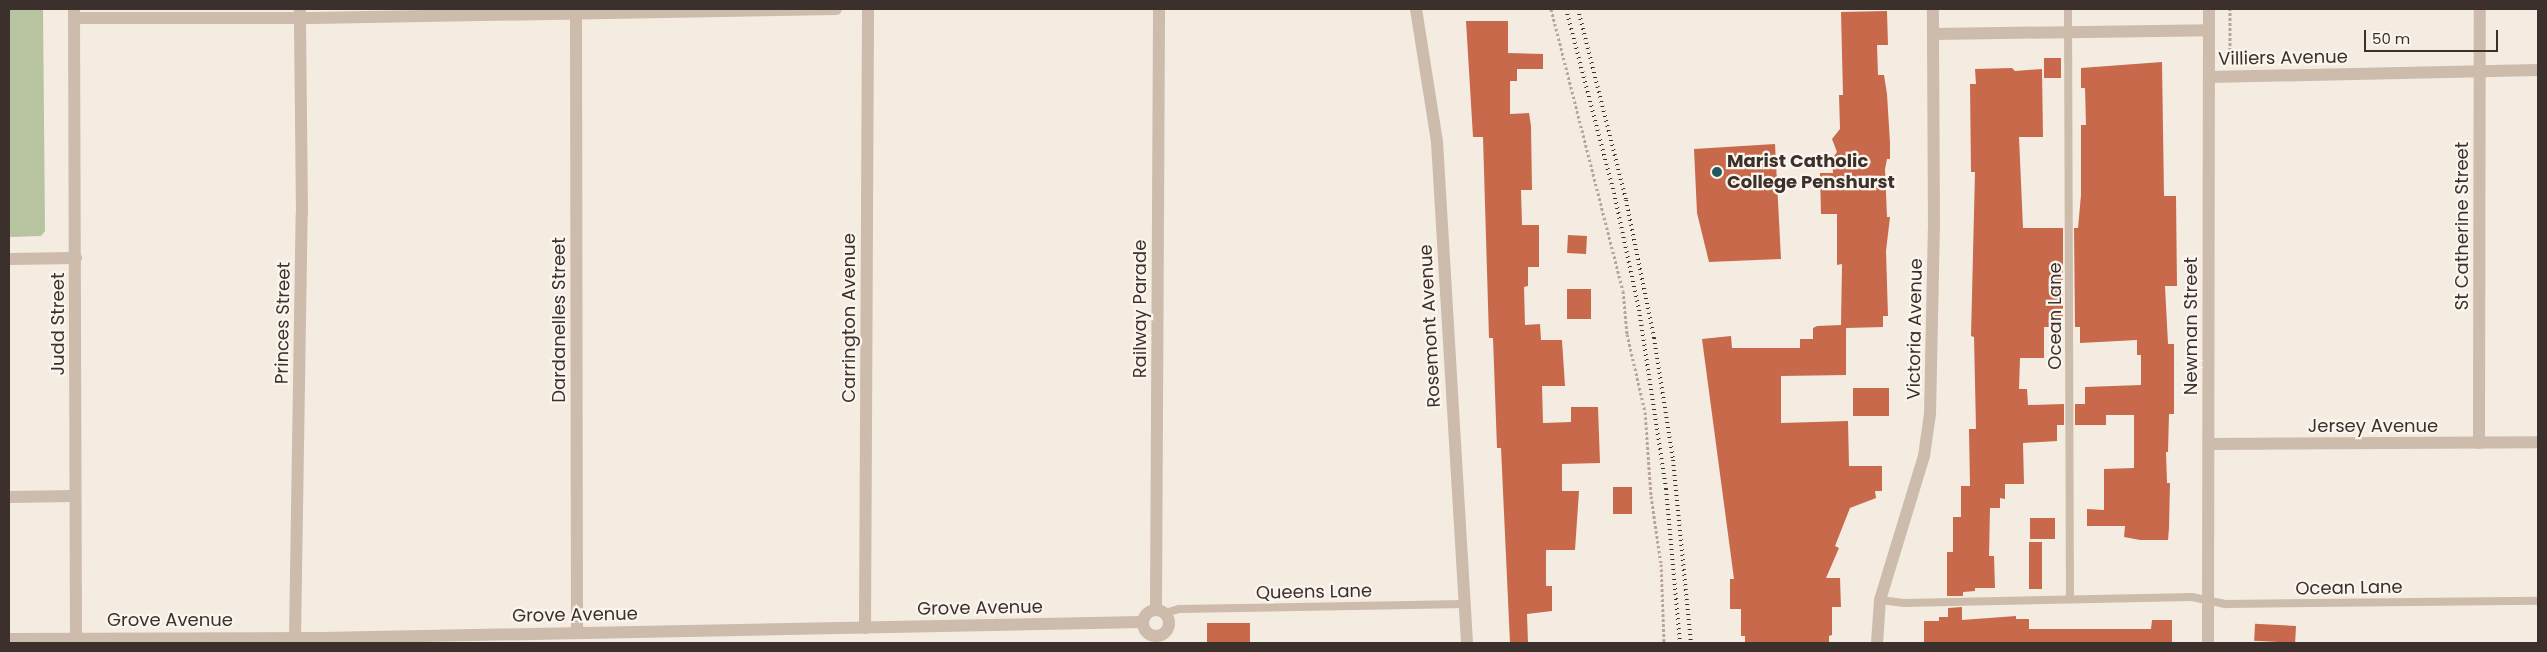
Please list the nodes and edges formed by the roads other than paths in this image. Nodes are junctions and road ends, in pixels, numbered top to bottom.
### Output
1 (836, 9) edge
2 (868, 9) edge
3 (1159, 9) edge
4 (1416, 9) edge
5 (1934, 9) edge
6 (2068, 9) edge
7 (2209, 9) edge
8 (2480, 9) edge
9 (576, 11) edge
10 (300, 13) edge
11 (74, 14) edge
12 (2209, 30) junction
13 (2069, 33) junction
14 (1934, 34) junction
15 (2538, 70) edge
16 (2479, 71) junction
17 (2209, 77) junction
18 (76, 258) junction
19 (9, 259) edge
20 (2479, 442) junction
21 (2538, 442) edge
22 (2208, 444) junction
23 (74, 496) junction
24 (9, 497) edge
25 (2070, 599) junction
26 (1880, 600) junction
27 (2208, 601) junction
28 (2538, 601) edge
29 (1465, 604) junction
30 (1161, 611) junction
31 (1142, 622) junction
32 (865, 628) junction
33 (577, 632) junction
34 (295, 638) junction
35 (9, 639) edge
36 (76, 639) junction
37 (273, 640) edge
38 (1158, 640) edge
39 (1468, 643) edge
40 (1877, 643) edge
41 (2208, 643) edge

1 - 9 street
2 - 32 street, Carrington Avenue
3 - 30 street, Railway Parade
4 - 29 street, Rosemont Avenue
5 - 14 street, Victoria Avenue
6 - 13 lane, Ocean Lane
7 - 12 street, Newman Street
8 - 16 street, St Catherine Street
9 - 10 street
9 - 33 street, Dardanelles Street
10 - 11 street
10 - 34 street, Princes Street
11 - 18 street, Judd Street
12 - 13 street
12 - 17 street, Newman Street
13 - 14 street
13 - 25 lane, Ocean Lane
14 - 26 street, Victoria Avenue
15 - 16 street, Villiers Avenue
16 - 17 street, Villiers Avenue
16 - 20 street, St Catherine Street
17 - 22 street, Newman Street
18 - 19 street
18 - 23 street, Judd Street
20 - 21 street, Jersey Avenue
20 - 22 street, Jersey Avenue
22 - 27 street, Newman Street
23 - 24 street
23 - 36 street, Judd Street
25 - 26 lane, Ocean Lane
25 - 27 lane, Ocean Lane
26 - 40 street, Victoria Avenue
27 - 28 lane, Ocean Lane
27 - 41 street, Newman Street
29 - 30 lane, Queens Lane
29 - 39 street, Rosemont Avenue
30 - 31 street
30 - 38 street
31 - 32 street, Grove Avenue
31 - 38 street
32 - 33 street, Grove Avenue
33 - 34 street, Grove Avenue
34 - 37 street, Grove Avenue
35 - 36 street, Grove Avenue
36 - 37 street, Grove Avenue

